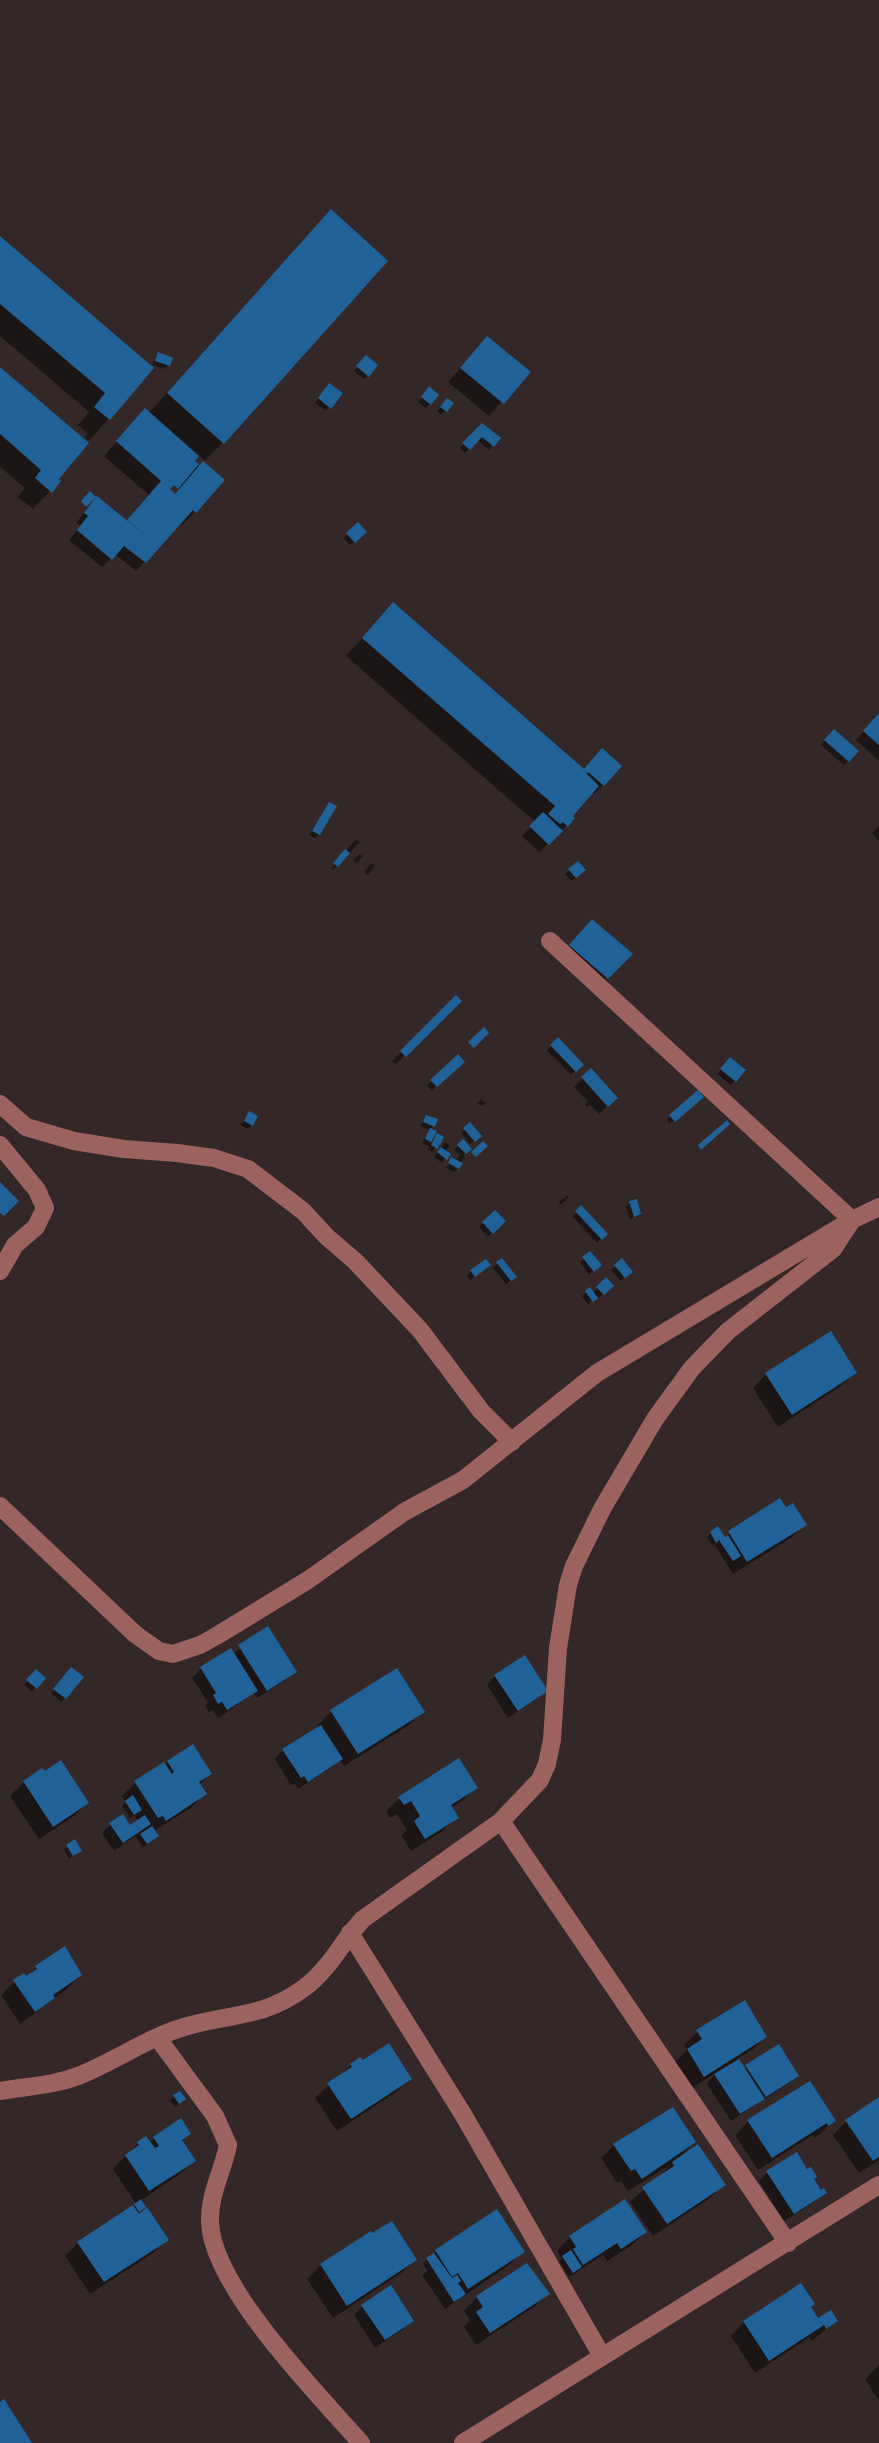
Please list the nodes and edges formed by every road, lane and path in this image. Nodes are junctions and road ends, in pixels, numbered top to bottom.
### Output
1 (550, 941) dead end
2 (0, 1104) edge
3 (0, 1145) edge
4 (879, 1207) edge
5 (852, 1220) junction
6 (0, 1271) edge
7 (512, 1442) junction
8 (0, 1506) edge
9 (502, 1821) junction
10 (350, 1933) junction
11 (157, 2037) junction
12 (0, 2091) edge
13 (879, 2185) edge
14 (788, 2243) junction
15 (602, 2356) junction
16 (361, 2443) edge
17 (463, 2443) edge

1 - 5 street
2 - 7 street
3 - 6 street
4 - 5 street
5 - 7 street
5 - 9 street
7 - 8 street
9 - 10 street
9 - 14 street
10 - 11 street
10 - 15 street
11 - 12 street
11 - 16 street
13 - 14 street
14 - 15 street
15 - 17 street

